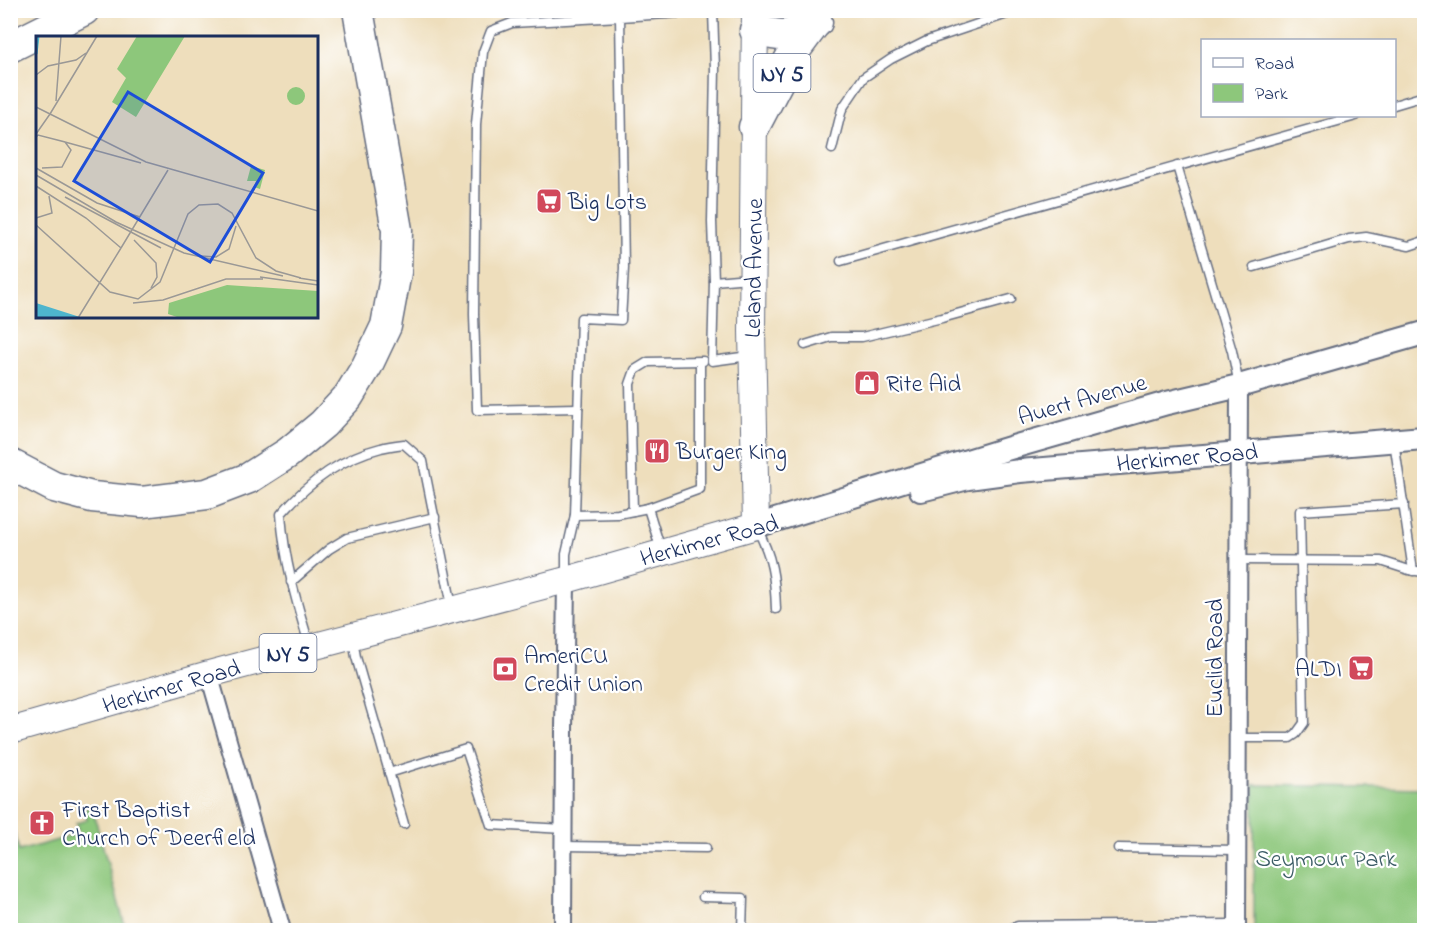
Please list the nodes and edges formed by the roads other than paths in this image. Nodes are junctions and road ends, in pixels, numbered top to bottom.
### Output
1 (84, 10) edge
2 (1018, 10) edge
3 (713, 11) edge
4 (352, 13) edge
5 (824, 16) edge
6 (620, 17) junction
7 (755, 18) edge
8 (10, 47) edge
9 (1425, 96) edge
10 (1396, 105) edge
11 (1352, 117) edge
12 (754, 128) junction
13 (832, 149) dead end
14 (1177, 166) junction
15 (1425, 241) edge
16 (842, 261) dead end
17 (1254, 267) dead end
18 (752, 278) junction
19 (714, 281) junction
20 (1011, 299) dead end
21 (1425, 333) edge
22 (805, 345) dead end
23 (752, 356) junction
24 (712, 361) junction
25 (700, 362) junction
26 (1239, 386) junction
27 (578, 408) junction
28 (1425, 438) edge
29 (1394, 441) junction
30 (10, 450) edge
31 (1239, 453) junction
32 (10, 464) edge
33 (1404, 504) junction
34 (648, 508) junction
35 (633, 511) junction
36 (575, 515) junction
37 (435, 517) junction
38 (756, 526) junction
39 (662, 552) junction
40 (1239, 560) junction
41 (1301, 561) junction
42 (1413, 571) junction
43 (1425, 572) edge
44 (566, 580) junction
45 (291, 582) junction
46 (777, 609) dead end
47 (453, 610) junction
48 (352, 636) junction
49 (310, 647) junction
50 (209, 674) junction
51 (10, 731) edge
52 (1238, 738) junction
53 (389, 772) junction
54 (404, 824) dead end
55 (564, 838) junction
56 (706, 848) dead end
57 (1118, 848) dead end
58 (1238, 850) junction
59 (703, 897) dead end
60 (1237, 927) edge
61 (282, 930) edge
62 (564, 930) edge
63 (742, 930) edge
64 (1007, 930) edge

1 - 8 highway
2 - 13 lane
3 - 6 lane
3 - 7 lane
3 - 19 lane
4 - 30 highway
4 - 32 highway
5 - 7 highway
5 - 12 highway, NY 5
6 - 27 lane
6 - 27 lane
7 - 12 main road, Leland Avenue / NY 5
9 - 10 lane
11 - 14 lane
12 - 18 main road, Leland Avenue / NY 5
14 - 16 lane
14 - 26 lane
15 - 17 lane
18 - 19 lane
18 - 23 main road, Leland Avenue / NY 5
19 - 24 lane
20 - 22 lane
21 - 26 main road, Auert Avenue
23 - 24 lane
23 - 38 main road, Leland Avenue / NY 5
24 - 25 lane
25 - 34 lane
25 - 35 lane
26 - 31 street, Euclid Road
26 - 38 main road, Auert Avenue
27 - 36 lane
28 - 29 main road, Herkimer Road
29 - 31 main road, Herkimer Road
29 - 33 lane
31 - 38 main road, Herkimer Road
31 - 40 street, Euclid Road
33 - 41 lane
33 - 42 lane
34 - 35 lane
34 - 39 lane
35 - 36 lane
36 - 44 lane
37 - 45 lane
37 - 45 lane
37 - 47 lane
38 - 39 main road, Herkimer Road / NY 5
38 - 46 lane
39 - 44 main road, Herkimer Road / NY 5
40 - 41 lane
40 - 52 street, Euclid Road
41 - 42 lane
41 - 52 lane
42 - 43 lane
44 - 47 main road, Herkimer Road / NY 5
44 - 55 street
45 - 49 lane
47 - 48 main road, Herkimer Road / NY 5
48 - 49 main road, Herkimer Road / NY 5
48 - 53 lane
49 - 50 main road, Herkimer Road / NY 5
50 - 51 main road, Herkimer Road / NY 5
50 - 61 street
52 - 58 street, Euclid Road
53 - 54 lane
53 - 55 lane
55 - 56 lane
55 - 62 street
57 - 58 lane
58 - 60 street, Euclid Road
59 - 63 lane
60 - 64 lane

